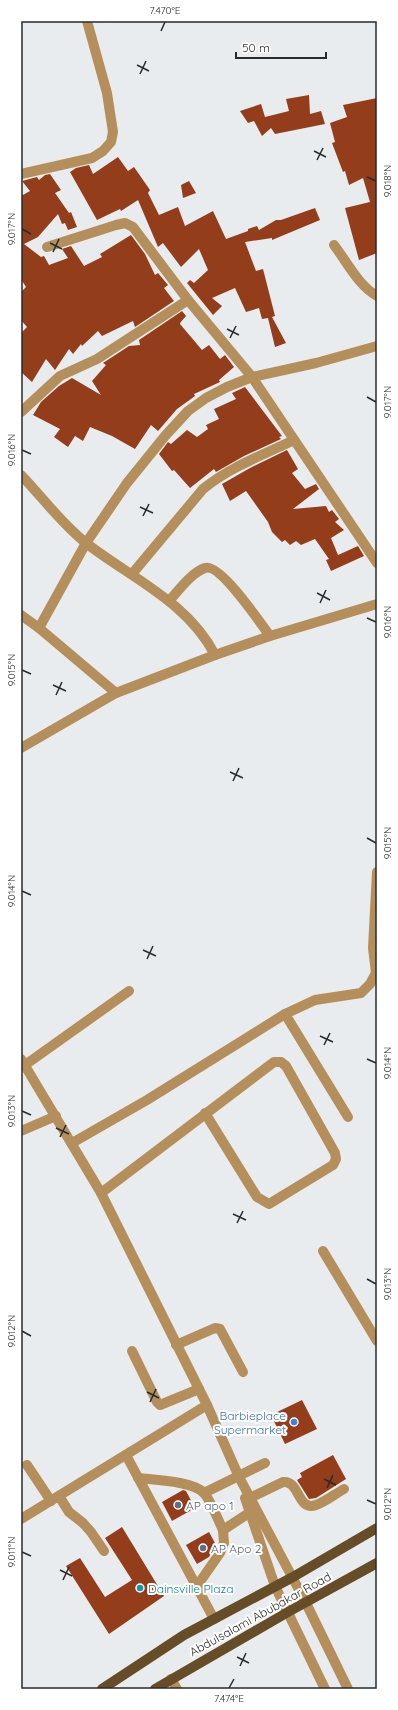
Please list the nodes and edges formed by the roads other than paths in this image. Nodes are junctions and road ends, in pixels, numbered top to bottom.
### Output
1 (87, 21) edge
2 (21, 174) edge
3 (334, 245) dead end
4 (47, 247) dead end
5 (377, 296) edge
6 (188, 300) junction
7 (377, 346) edge
8 (252, 378) junction
9 (21, 412) edge
10 (294, 440) junction
11 (21, 475) edge
12 (86, 543) junction
13 (377, 563) edge
14 (132, 574) junction
15 (169, 601) junction
16 (377, 604) edge
17 (21, 615) edge
18 (39, 628) junction
19 (270, 636) junction
20 (215, 655) junction
21 (116, 693) junction
22 (21, 748) edge
23 (377, 872) edge
24 (377, 973) edge
25 (129, 991) dead end
26 (285, 1014) junction
27 (23, 1062) edge
28 (205, 1113) junction
29 (56, 1116) junction
30 (348, 1117) dead end
31 (21, 1130) edge
32 (72, 1143) junction
33 (101, 1193) junction
34 (323, 1250) dead end
35 (377, 1340) edge
36 (176, 1345) junction
37 (132, 1351) dead end
38 (243, 1372) dead end
39 (199, 1390) junction
40 (207, 1405) junction
41 (126, 1455) junction
42 (265, 1463) dead end
43 (27, 1464) dead end
44 (239, 1476) junction
45 (138, 1478) junction
46 (344, 1489) dead end
47 (204, 1493) junction
48 (250, 1498) junction
49 (55, 1499) junction
50 (249, 1513) junction
51 (21, 1520) edge
52 (377, 1528) edge
53 (223, 1530) junction
54 (104, 1552) dead end
55 (377, 1563) edge
56 (293, 1577) junction
57 (197, 1586) junction
58 (275, 1586) junction
59 (306, 1603) junction
60 (288, 1612) junction
61 (214, 1619) junction
62 (171, 1679) junction
63 (102, 1689) edge
64 (156, 1689) edge
65 (177, 1689) edge
66 (325, 1689) edge
67 (348, 1689) edge

1 - 2 street
3 - 5 street
4 - 6 street
6 - 8 street
6 - 9 street
7 - 8 street
8 - 10 street
8 - 12 street
10 - 13 street
10 - 14 street
11 - 12 street
12 - 14 street
12 - 18 street
14 - 15 street
15 - 19 street
15 - 20 street
16 - 19 street
17 - 18 street
18 - 21 street
19 - 20 street
20 - 21 street
21 - 22 street
23 - 24 street
24 - 26 street
25 - 27 street
26 - 30 street
26 - 32 street
27 - 29 street
28 - 28 street
28 - 33 street
29 - 31 street
29 - 32 street
32 - 33 street
33 - 36 street
34 - 35 street
36 - 38 street
36 - 39 street
37 - 39 street
39 - 40 street
40 - 41 street
40 - 44 street
41 - 45 street
41 - 49 street
42 - 44 street
43 - 49 street
44 - 47 street
44 - 48 street
44 - 50 street
45 - 47 street
45 - 57 street
46 - 48 street
47 - 53 street
48 - 56 street
49 - 51 street
49 - 54 street
50 - 53 street
50 - 58 street
52 - 56 main road, Abdulsalami Abubakar Road
53 - 57 street
55 - 59 main road, Abdulsalami Abubakar Road
56 - 58 main road, Abdulsalami Abubakar Road
56 - 59 street
57 - 61 street
58 - 60 street
58 - 61 main road, Abdulsalami Abubakar Road
59 - 60 main road, Abdulsalami Abubakar Road
59 - 67 street
60 - 62 main road, Abdulsalami Abubakar Road
60 - 66 street
61 - 63 main road, Abdulsalami Abubakar Road
62 - 64 main road, Abdulsalami Abubakar Road
62 - 65 street

